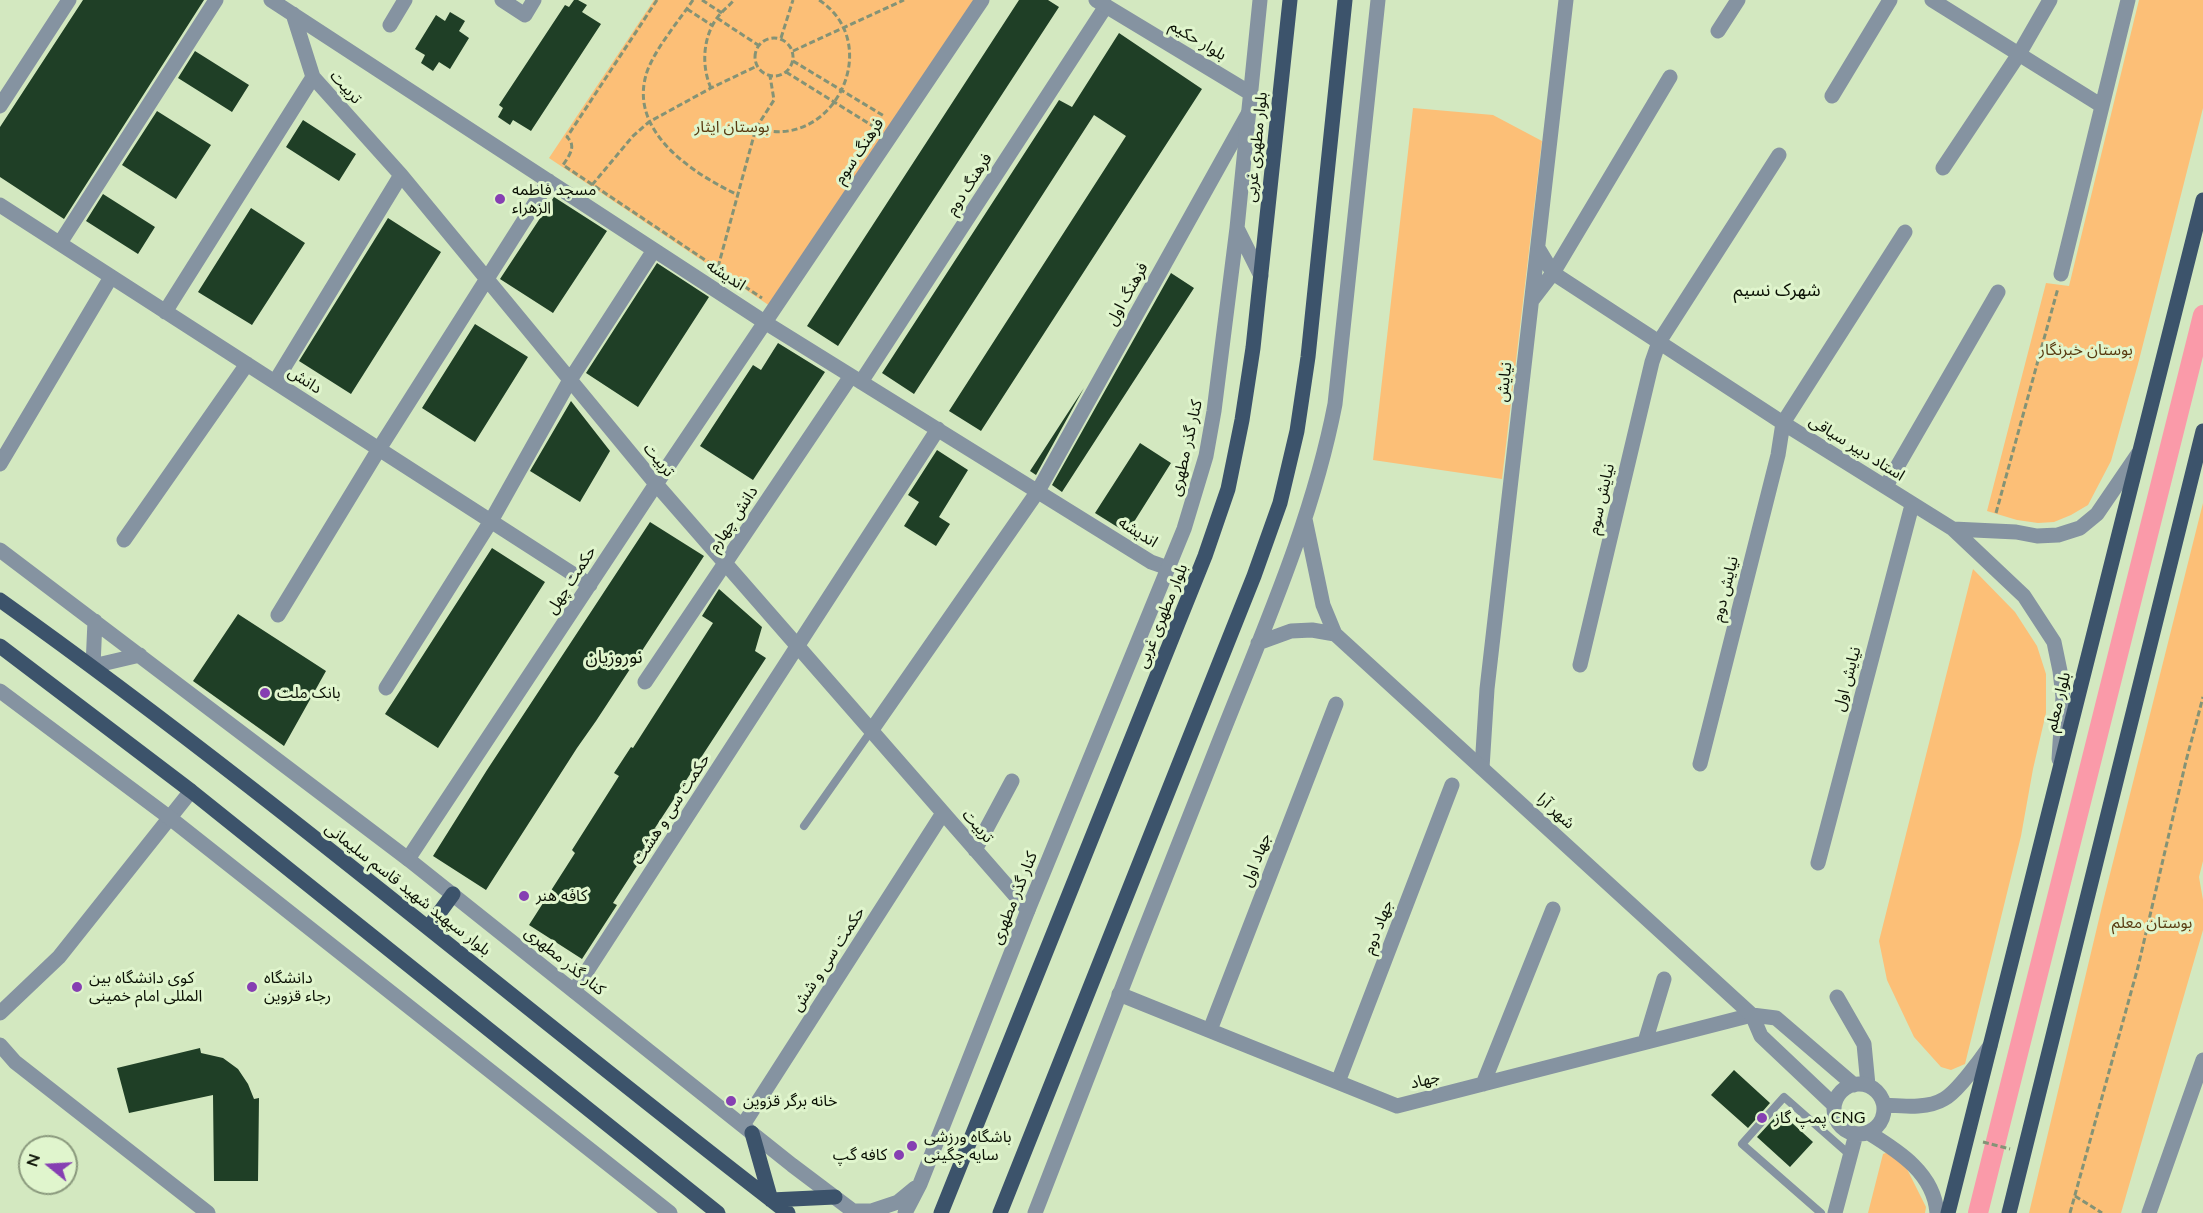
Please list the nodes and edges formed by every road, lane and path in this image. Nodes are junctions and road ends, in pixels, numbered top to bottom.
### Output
1 (69, 0) edge
2 (216, 0) edge
3 (271, 0) edge
4 (405, 0) edge
5 (502, 0) edge
6 (534, 0) edge
7 (657, 0) edge
8 (693, 0) edge
9 (702, 0) edge
10 (734, 0) edge
11 (793, 0) edge
12 (819, 0) edge
13 (904, 0) edge
14 (982, 0) edge
15 (1260, 0) edge
16 (1290, 0) edge
17 (1345, 0) edge
18 (1378, 0) edge
19 (1566, 0) edge
20 (1738, 0) edge
21 (1890, 0) edge
22 (1932, 0) edge
23 (2050, 0) edge
24 (2128, 0) edge
25 (1101, 3) edge
26 (687, 9) junction
27 (722, 13) junction
28 (293, 14) junction
29 (717, 18) junction
30 (390, 25) dead end
31 (713, 26) junction
32 (843, 29) junction
33 (1718, 31) dead end
34 (781, 38) junction
35 (758, 46) junction
36 (793, 51) junction
37 (2019, 54) junction
38 (793, 61) junction
39 (757, 66) junction
40 (786, 72) junction
41 (770, 76) junction
42 (313, 77) junction
43 (1670, 77) dead end
44 (711, 88) junction
45 (842, 90) junction
46 (1250, 93) junction
47 (1832, 96) dead end
48 (835, 102) junction
49 (0, 106) edge
50 (2102, 106) junction
51 (1248, 114) junction
52 (649, 122) junction
53 (884, 124) dead end
54 (756, 128) junction
55 (880, 130) dead end
56 (1779, 155) dead end
57 (1943, 168) dead end
58 (401, 175) junction
59 (549, 181) junction
60 (592, 185) junction
61 (738, 195) junction
62 (2203, 200) edge
63 (0, 205) edge
64 (1237, 228) junction
65 (1905, 232) dead end
66 (60, 243) junction
67 (1538, 248) junction
68 (654, 250) junction
69 (718, 268) junction
70 (1553, 273) junction
71 (2061, 274) joint
72 (1261, 276) junction
73 (111, 277) junction
74 (487, 279) junction
75 (1998, 292) dead end
76 (1532, 300) junction
77 (767, 301) dead end
78 (165, 312) junction
79 (766, 323) junction
80 (1659, 342) junction
81 (247, 364) junction
82 (856, 379) junction
83 (570, 380) junction
84 (275, 382) junction
85 (1783, 423) junction
86 (938, 429) junction
87 (2203, 431) edge
88 (379, 449) junction
89 (2139, 451) junction
90 (0, 464) edge
91 (2203, 466) edge
92 (656, 484) junction
93 (1886, 486) junction
94 (1038, 491) junction
95 (2187, 497) junction
96 (1912, 505) junction
97 (1996, 513) dead end
98 (1305, 519) junction
99 (490, 521) junction
100 (1953, 529) junction
101 (124, 540) dead end
102 (0, 550) edge
103 (725, 564) junction
104 (1168, 568) junction
105 (590, 585) junction
106 (0, 600) edge
107 (278, 615) dead end
108 (95, 621) junction
109 (1335, 634) junction
110 (1258, 643) junction
111 (0, 646) edge
112 (798, 647) junction
113 (140, 655) junction
114 (1580, 665) dead end
115 (93, 666) junction
116 (645, 682) dead end
117 (386, 688) dead end
118 (0, 691) edge
119 (2203, 697) edge
120 (1336, 704) dead end
121 (872, 732) junction
122 (1700, 764) dead end
123 (1482, 768) junction
124 (2059, 771) junction
125 (1012, 781) dead end
126 (1452, 785) dead end
127 (191, 791) junction
128 (943, 813) junction
129 (170, 818) junction
130 (804, 826) dead end
131 (975, 850) junction
132 (408, 859) junction
133 (1818, 863) dead end
134 (453, 894) junction
135 (1553, 909) dead end
136 (1028, 910) junction
137 (429, 927) junction
138 (1664, 979) dead end
139 (574, 991) junction
140 (1119, 993) junction
141 (1837, 997) dead end
142 (0, 1013) edge
143 (1752, 1016) junction
144 (1210, 1030) junction
145 (1645, 1042) junction
146 (0, 1045) edge
147 (1990, 1046) junction
148 (2203, 1060) edge
149 (1338, 1082) junction
150 (1483, 1084) junction
151 (1861, 1085) junction
152 (1834, 1105) junction
153 (1884, 1105) junction
154 (748, 1129) junction
155 (1862, 1134) junction
156 (1983, 1142) dead end
157 (2010, 1149) dead end
158 (1850, 1155) junction
159 (920, 1184) junction
160 (2075, 1196) junction
161 (835, 1197) junction
162 (771, 1200) junction
163 (208, 1213) edge
164 (670, 1213) edge
165 (718, 1213) edge
166 (788, 1213) edge
167 (905, 1213) edge
168 (941, 1213) edge
169 (1000, 1213) edge
170 (1035, 1213) edge
171 (1821, 1213) edge
172 (1835, 1213) edge
173 (1937, 1213) edge
174 (1948, 1213) edge
175 (2009, 1213) edge
176 (2070, 1213) edge
177 (2102, 1213) edge
178 (2149, 1213) edge

1 - 49 street
2 - 66 street
3 - 28 street, اندیشه
4 - 30 street
5 - 6 street
7 - 60 path
8 - 26 path
9 - 27 path
10 - 27 path
11 - 34 path
12 - 32 path
13 - 32 path
14 - 79 street, فرهنگ سوم
15 - 46 street, کنار گذر مطهری
16 - 72 main road, بلوار مطهری غربی
17 - 169 main road
18 - 98 street
19 - 67 street, نيايش
20 - 33 street
21 - 47 street
22 - 37 street
23 - 37 street
24 - 50 street
25 - 46 street, بلوار حکیم
25 - 82 street, فرهنگ دوم
26 - 31 path
26 - 52 path
27 - 29 path
28 - 42 street, تربیت
28 - 59 street, اندیشه
29 - 31 path
29 - 35 path
31 - 44 path
32 - 36 path
32 - 45 path
34 - 35 path
34 - 36 path
35 - 39 path
36 - 38 path
37 - 50 street
37 - 57 street
38 - 40 path
38 - 45 path
39 - 41 path
39 - 44 path
40 - 41 path
40 - 48 path
41 - 54 path
42 - 58 street, تربیت
42 - 78 street
43 - 70 street
44 - 52 path
45 - 48 path
45 - 53 path
46 - 51 street, کنار گذر مطهری
48 - 54 path
48 - 55 path
50 - 71 street
51 - 64 street, کنار گذر مطهری
51 - 94 street, فرهنگ اول
52 - 60 path
52 - 61 path
54 - 61 path
56 - 80 street, نیایش سوم
58 - 74 street, تربیت
58 - 84 street
59 - 68 street, اندیشه
59 - 74 street
60 - 69 path
61 - 69 path
62 - 89 main road, بلوار معلم
63 - 66 street, دانش
64 - 72 street
64 - 104 street, کنار گذر مطهری
65 - 85 street
66 - 73 street, دانش
67 - 70 street
67 - 76 street, نيايش
68 - 79 street, اندیشه
68 - 83 street
69 - 77 path
70 - 76 street
70 - 80 street, استاد دبیر سیاقی
71 - 97 path
72 - 168 main road, بلوار مطهری غربی
73 - 78 street, دانش
73 - 90 street
74 - 83 street, تربیت
74 - 88 street
75 - 93 street
76 - 123 street, نيايش
78 - 81 street, دانش
79 - 82 street, اندیشه
79 - 92 street, حکمت چهل
80 - 85 street, استاد دبیر سیاقی
80 - 114 street, نیایش سوم
81 - 84 street, دانش
81 - 101 street
82 - 86 street, اندیشه
82 - 103 street, دانش چهارم
83 - 92 street, تربیت
83 - 99 street
84 - 88 street, دانش
85 - 93 street, استاد دبیر سیاقی
85 - 122 street, نیایش دوم
86 - 94 street, اندیشه
86 - 112 street, حکمت سی و هشت
87 - 95 main road
88 - 99 street, دانش
88 - 107 street
89 - 100 street, استاد دبیر سیاقی
89 - 124 main road, بلوار معلم
91 - 95 street
92 - 103 street, تربیت
92 - 105 street, حکمت چهل
93 - 96 street, استاد دبیر سیاقی
94 - 104 street, اندیشه
94 - 121 street, فرهنگ اول
95 - 175 main road
96 - 100 street, استاد دبیر سیاقی
96 - 133 street, نیایش اول
98 - 109 street
98 - 110 street
99 - 105 street, دانش
99 - 117 street
100 - 124 street
102 - 108 street, کنار گذر مطهری
103 - 112 street, تربیت
103 - 116 street, دانش چهارم
104 - 136 street, کنار گذر مطهری
105 - 132 street, حکمت چهل
106 - 115 main road, بلوار سپهبد شهید قاسم سلیمانی
108 - 113 street, کنار گذر مطهری
108 - 115 street
109 - 110 street
109 - 123 street, شهر آرا
110 - 140 street
111 - 127 main road
112 - 121 street, تربیت
112 - 139 street, حکمت سی و هشت
113 - 115 street
113 - 132 street, کنار گذر مطهری
115 - 137 main road, بلوار سپهبد شهید قاسم سلیمانی
118 - 129 street
119 - 160 path
120 - 144 street, جهاد اول
121 - 128 street, تربیت
121 - 130 lane
123 - 143 street, شهر آرا
124 - 147 main road, بلوار معلم
125 - 131 street
126 - 149 street, جهاد دوم
127 - 129 street
127 - 165 main road
128 - 131 street, تربیت
128 - 154 street, حکمت سی و شش
129 - 142 street
129 - 164 street
131 - 136 street, تربیت
132 - 134 street, کنار گذر مطهری
134 - 137 main road
134 - 139 street, کنار گذر مطهری
135 - 150 street
136 - 159 street, کنار گذر مطهری
137 - 162 main road, بلوار سپهبد شهید قاسم سلیمانی
138 - 145 street
139 - 154 street, کنار گذر مطهری
140 - 144 street, جهاد
140 - 170 street
141 - 151 street
143 - 145 street, جهاد
143 - 151 street
143 - 152 street, شهر آرا
144 - 149 street, جهاد
145 - 150 street, جهاد
146 - 163 street
147 - 153 street
147 - 174 main road, بلوار معلم
148 - 178 street
149 - 150 street, جهاد
151 - 152 street
151 - 153 street
152 - 155 street, شهر آرا
153 - 155 street
154 - 161 street, کنار گذر مطهری
154 - 162 main road
155 - 158 street
155 - 173 street, شهر آرا
156 - 157 path
158 - 171 lane
158 - 172 street
159 - 161 street, کنار گذر مطهری
159 - 167 street
160 - 176 path
160 - 177 path
161 - 162 main road
162 - 166 main road, بلوار سپهبد شهید قاسم سلیمانی

